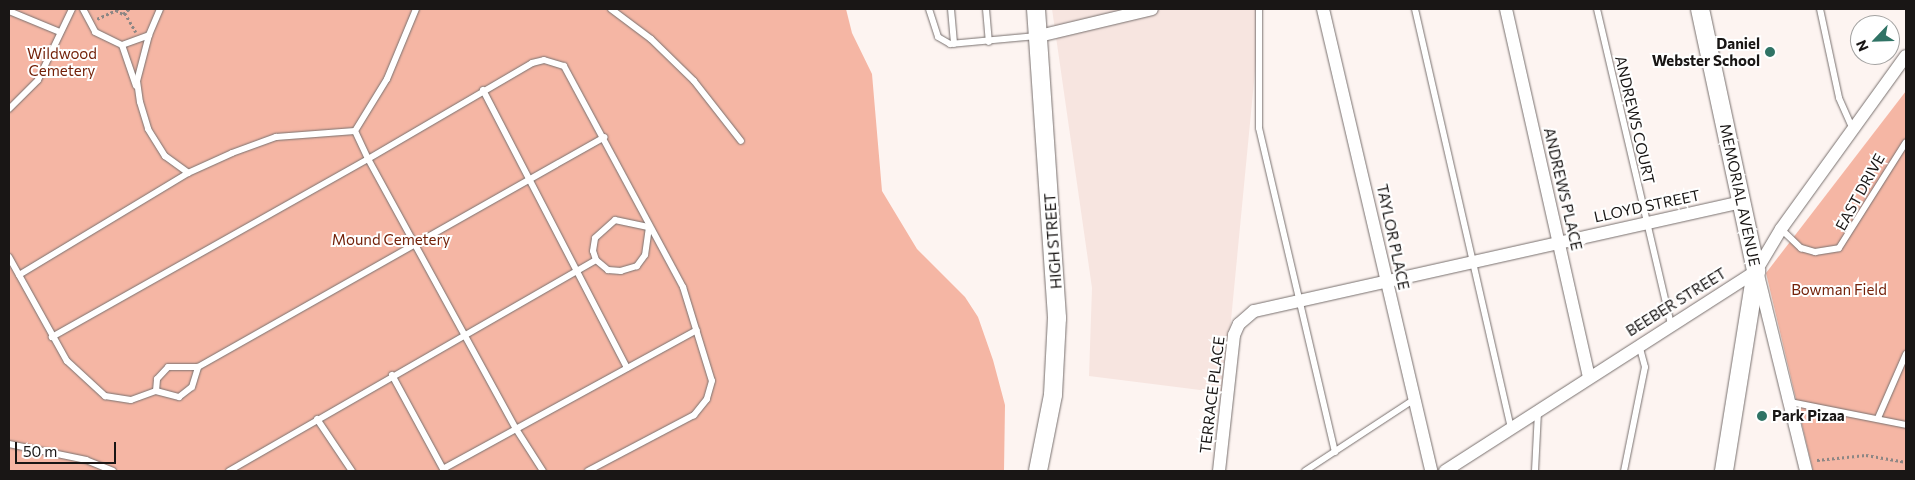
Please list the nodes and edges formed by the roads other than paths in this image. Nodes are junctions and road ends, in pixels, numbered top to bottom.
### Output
1 (72, 9) edge
2 (83, 9) edge
3 (160, 9) edge
4 (416, 9) edge
5 (611, 9) edge
6 (929, 9) edge
7 (950, 9) edge
8 (986, 9) edge
9 (1036, 9) edge
10 (1152, 9) edge
11 (1259, 9) edge
12 (1323, 9) edge
13 (1415, 9) edge
14 (1506, 9) edge
15 (1597, 9) edge
16 (1700, 9) edge
17 (1820, 9) edge
18 (9, 11) edge
19 (60, 32) junction
20 (148, 35) junction
21 (1039, 36) junction
22 (989, 42) junction
23 (954, 44) junction
24 (122, 45) junction
25 (1906, 56) edge
26 (484, 90) junction
27 (139, 93) junction
28 (9, 108) edge
29 (1854, 130) junction
30 (354, 131) junction
31 (604, 137) junction
32 (741, 141) dead end
33 (1906, 142) edge
34 (368, 159) junction
35 (188, 173) junction
36 (526, 178) junction
37 (1742, 202) junction
38 (1646, 223) junction
39 (650, 227) junction
40 (1781, 229) junction
41 (1559, 242) junction
42 (416, 246) junction
43 (9, 257) edge
44 (596, 260) junction
45 (1472, 262) junction
46 (1756, 270) junction
47 (577, 271) junction
48 (19, 275) junction
49 (1385, 280) junction
50 (1298, 299) junction
51 (1238, 324) joint
52 (1670, 324) junction
53 (697, 330) junction
54 (466, 334) junction
55 (52, 337) junction
56 (1639, 344) junction
57 (1906, 354) edge
58 (198, 367) junction
59 (627, 368) junction
60 (392, 375) junction
61 (1589, 376) junction
62 (156, 391) junction
63 (1412, 400) junction
64 (1789, 402) junction
65 (1538, 410) junction
66 (1878, 418) junction
67 (317, 419) junction
68 (1906, 425) edge
69 (1511, 428) junction
70 (516, 429) junction
71 (9, 444) edge
72 (1335, 452) junction
73 (1805, 467) edge
74 (442, 470) edge
75 (113, 471) edge
76 (229, 471) edge
77 (352, 471) edge
78 (543, 471) edge
79 (588, 471) edge
80 (1038, 471) edge
81 (1219, 471) edge
82 (1305, 471) edge
83 (1431, 471) edge
84 (1445, 471) edge
85 (1535, 471) edge
86 (1624, 471) edge
87 (1724, 471) edge

1 - 19 lane
2 - 24 lane
3 - 20 lane
4 - 30 lane
5 - 32 lane
6 - 23 lane
7 - 23 lane
8 - 22 lane
9 - 21 street, HIGH STREET
10 - 21 street
11 - 50 lane
12 - 49 street, TAYLOR PLACE
13 - 45 lane
14 - 41 street, ANDREWS PLACE
15 - 38 lane, ANDREWS COURT
16 - 37 street, MEMORIAL AVENUE
17 - 29 lane
18 - 19 lane
19 - 28 lane
20 - 24 lane
20 - 27 lane
21 - 22 lane
21 - 80 street, HIGH STREET
22 - 23 lane
24 - 27 lane
25 - 29 street, BEEBER STREET
26 - 31 lane
26 - 34 lane
26 - 36 lane
27 - 35 lane
29 - 40 street, BEEBER STREET
30 - 34 lane
30 - 35 lane
31 - 36 lane
31 - 39 lane
33 - 40 lane, EAST DRIVE
34 - 42 lane
34 - 55 lane
35 - 48 lane
36 - 42 lane
36 - 47 lane
37 - 38 street, LLOYD STREET
37 - 46 street, MEMORIAL AVENUE
38 - 41 street, LLOYD STREET
38 - 52 lane, ANDREWS COURT
39 - 44 lane
39 - 44 lane
39 - 53 lane
40 - 46 street, BEEBER STREET
41 - 45 street, LLOYD STREET
41 - 61 street, ANDREWS PLACE
42 - 54 lane
42 - 58 lane
43 - 48 lane
44 - 47 lane
45 - 49 street, LLOYD STREET
45 - 69 lane
46 - 52 street, BEEBER STREET
46 - 64 street
46 - 87 street, MEMORIAL AVENUE
47 - 54 lane
47 - 59 lane
48 - 55 lane
49 - 50 street, LLOYD STREET
49 - 63 street, TAYLOR PLACE
50 - 51 street, LLOYD STREET
50 - 72 lane
51 - 81 street, TERRACE PLACE
52 - 56 street, BEEBER STREET
53 - 59 lane
53 - 79 lane
54 - 60 lane
54 - 70 lane
55 - 62 lane
56 - 61 street, BEEBER STREET
56 - 86 lane
57 - 66 lane
58 - 62 lane
58 - 62 lane
59 - 70 lane
60 - 67 lane
60 - 74 lane
61 - 65 street, BEEBER STREET
63 - 72 lane
63 - 83 street, TAYLOR PLACE
64 - 66 lane
64 - 73 street
65 - 69 street, BEEBER STREET
65 - 85 lane
66 - 68 lane
67 - 76 lane
67 - 77 lane
69 - 84 street, BEEBER STREET
70 - 74 lane
70 - 78 lane
71 - 75 lane
72 - 82 lane

